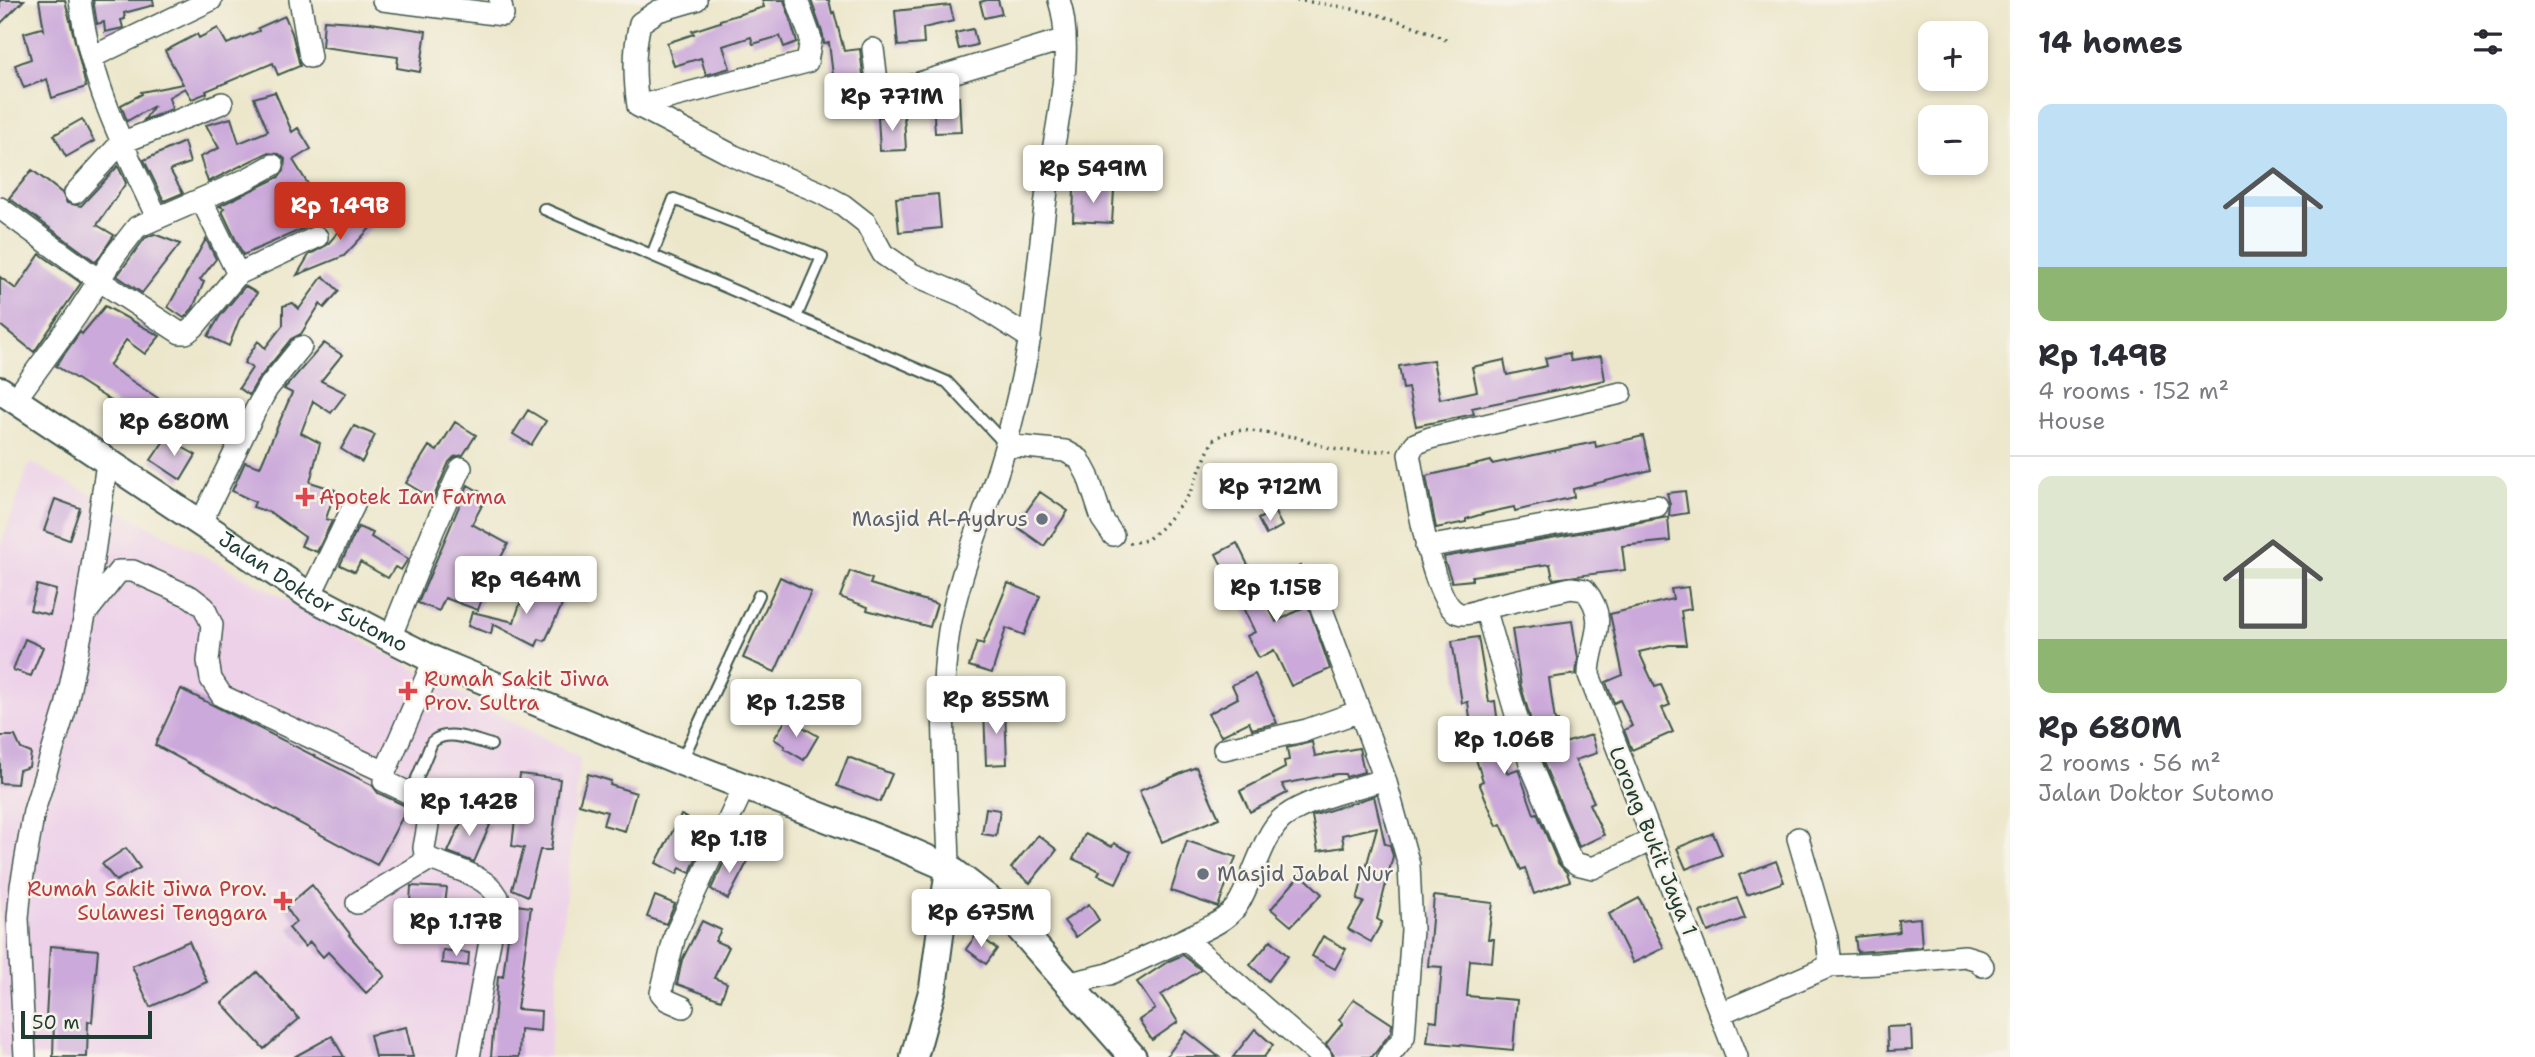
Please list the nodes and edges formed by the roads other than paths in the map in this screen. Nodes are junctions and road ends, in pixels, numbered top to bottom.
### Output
1 (80, 0) edge
2 (211, 0) edge
3 (300, 0) edge
4 (383, 0) edge
5 (500, 0) edge
6 (696, 0) edge
7 (797, 0) edge
8 (1059, 0) edge
9 (172, 9) edge
10 (1065, 39) junction
11 (873, 50) dead end
12 (92, 57) junction
13 (310, 57) dead end
14 (222, 103) dead end
15 (638, 106) junction
16 (121, 143) junction
17 (273, 165) dead end
18 (75, 192) dead end
19 (201, 199) junction
20 (0, 208) edge
21 (544, 209) dead end
22 (157, 216) junction
23 (317, 237) dead end
24 (652, 255) junction
25 (238, 274) junction
26 (100, 281) junction
27 (796, 317) junction
28 (1030, 338) junction
29 (301, 347) dead end
30 (1620, 393) dead end
31 (7, 395) edge
32 (1006, 445) junction
33 (107, 463) junction
34 (461, 468) dead end
35 (354, 505) dead end
36 (1657, 506) dead end
37 (200, 524) junction
38 (1113, 535) road end
39 (1426, 547) junction
40 (760, 595) dead end
41 (310, 596) junction
42 (1321, 607) dead end
43 (1491, 607) junction
44 (85, 615) junction
45 (390, 638) junction
46 (434, 660) junction
47 (1360, 711) junction
48 (491, 745) dead end
49 (1224, 749) dead end
50 (681, 762) junction
51 (385, 772) junction
52 (1385, 779) junction
53 (744, 787) junction
54 (411, 793) junction
55 (1798, 838) dead end
56 (1652, 840) junction
57 (430, 859) junction
58 (949, 868) junction
59 (357, 903) dead end
60 (1185, 939) junction
61 (1830, 966) junction
62 (1983, 966) dead end
63 (1066, 984) junction
64 (683, 1007) dead end
65 (1721, 1013) junction
66 (26, 1057) edge
67 (469, 1057) edge
68 (914, 1057) edge
69 (1133, 1057) edge
70 (1321, 1057) edge
71 (1388, 1057) edge
72 (1737, 1057) edge

1 - 12 street
2 - 9 street
3 - 13 street
4 - 5 street
6 - 15 street
7 - 15 street
8 - 10 street
9 - 12 street
10 - 11 street
10 - 28 street
12 - 16 street
14 - 16 street
15 - 28 street
16 - 18 street
16 - 22 street
17 - 19 street
19 - 22 street
19 - 25 street
20 - 26 street
21 - 24 lane
22 - 26 street
23 - 25 street
24 - 27 lane
24 - 27 lane
25 - 26 street
26 - 31 street
27 - 32 lane
28 - 32 street
29 - 37 street
30 - 39 street
31 - 33 street, Jalan Doktor Sutomo
32 - 38 street
32 - 58 street
33 - 37 street, Jalan Doktor Sutomo
33 - 44 street
34 - 45 street
35 - 41 street
36 - 39 street
37 - 41 street, Jalan Doktor Sutomo
39 - 43 street, Lorong Bukit Jaya 1
40 - 50 lane
41 - 45 street, Jalan Doktor Sutomo
42 - 47 street
43 - 56 street
43 - 56 street, Lorong Bukit Jaya 1
44 - 51 street
44 - 66 street
45 - 46 street, Jalan Doktor Sutomo
46 - 50 street, Jalan Doktor Sutomo
46 - 51 street
47 - 49 street
47 - 52 street
48 - 54 lane
50 - 53 street, Jalan Doktor Sutomo
51 - 54 street
52 - 60 street
52 - 71 street
53 - 58 street, Jalan Doktor Sutomo
53 - 64 street
54 - 57 street
55 - 61 street
56 - 65 street, Lorong Bukit Jaya 1
57 - 59 street
57 - 67 street
58 - 63 street, Jalan Doktor Sutomo
58 - 68 street
60 - 63 street
60 - 70 street
61 - 62 street
61 - 65 street
63 - 69 street, Jalan Doktor Sutomo
65 - 72 street, Lorong Bukit Jaya 1

